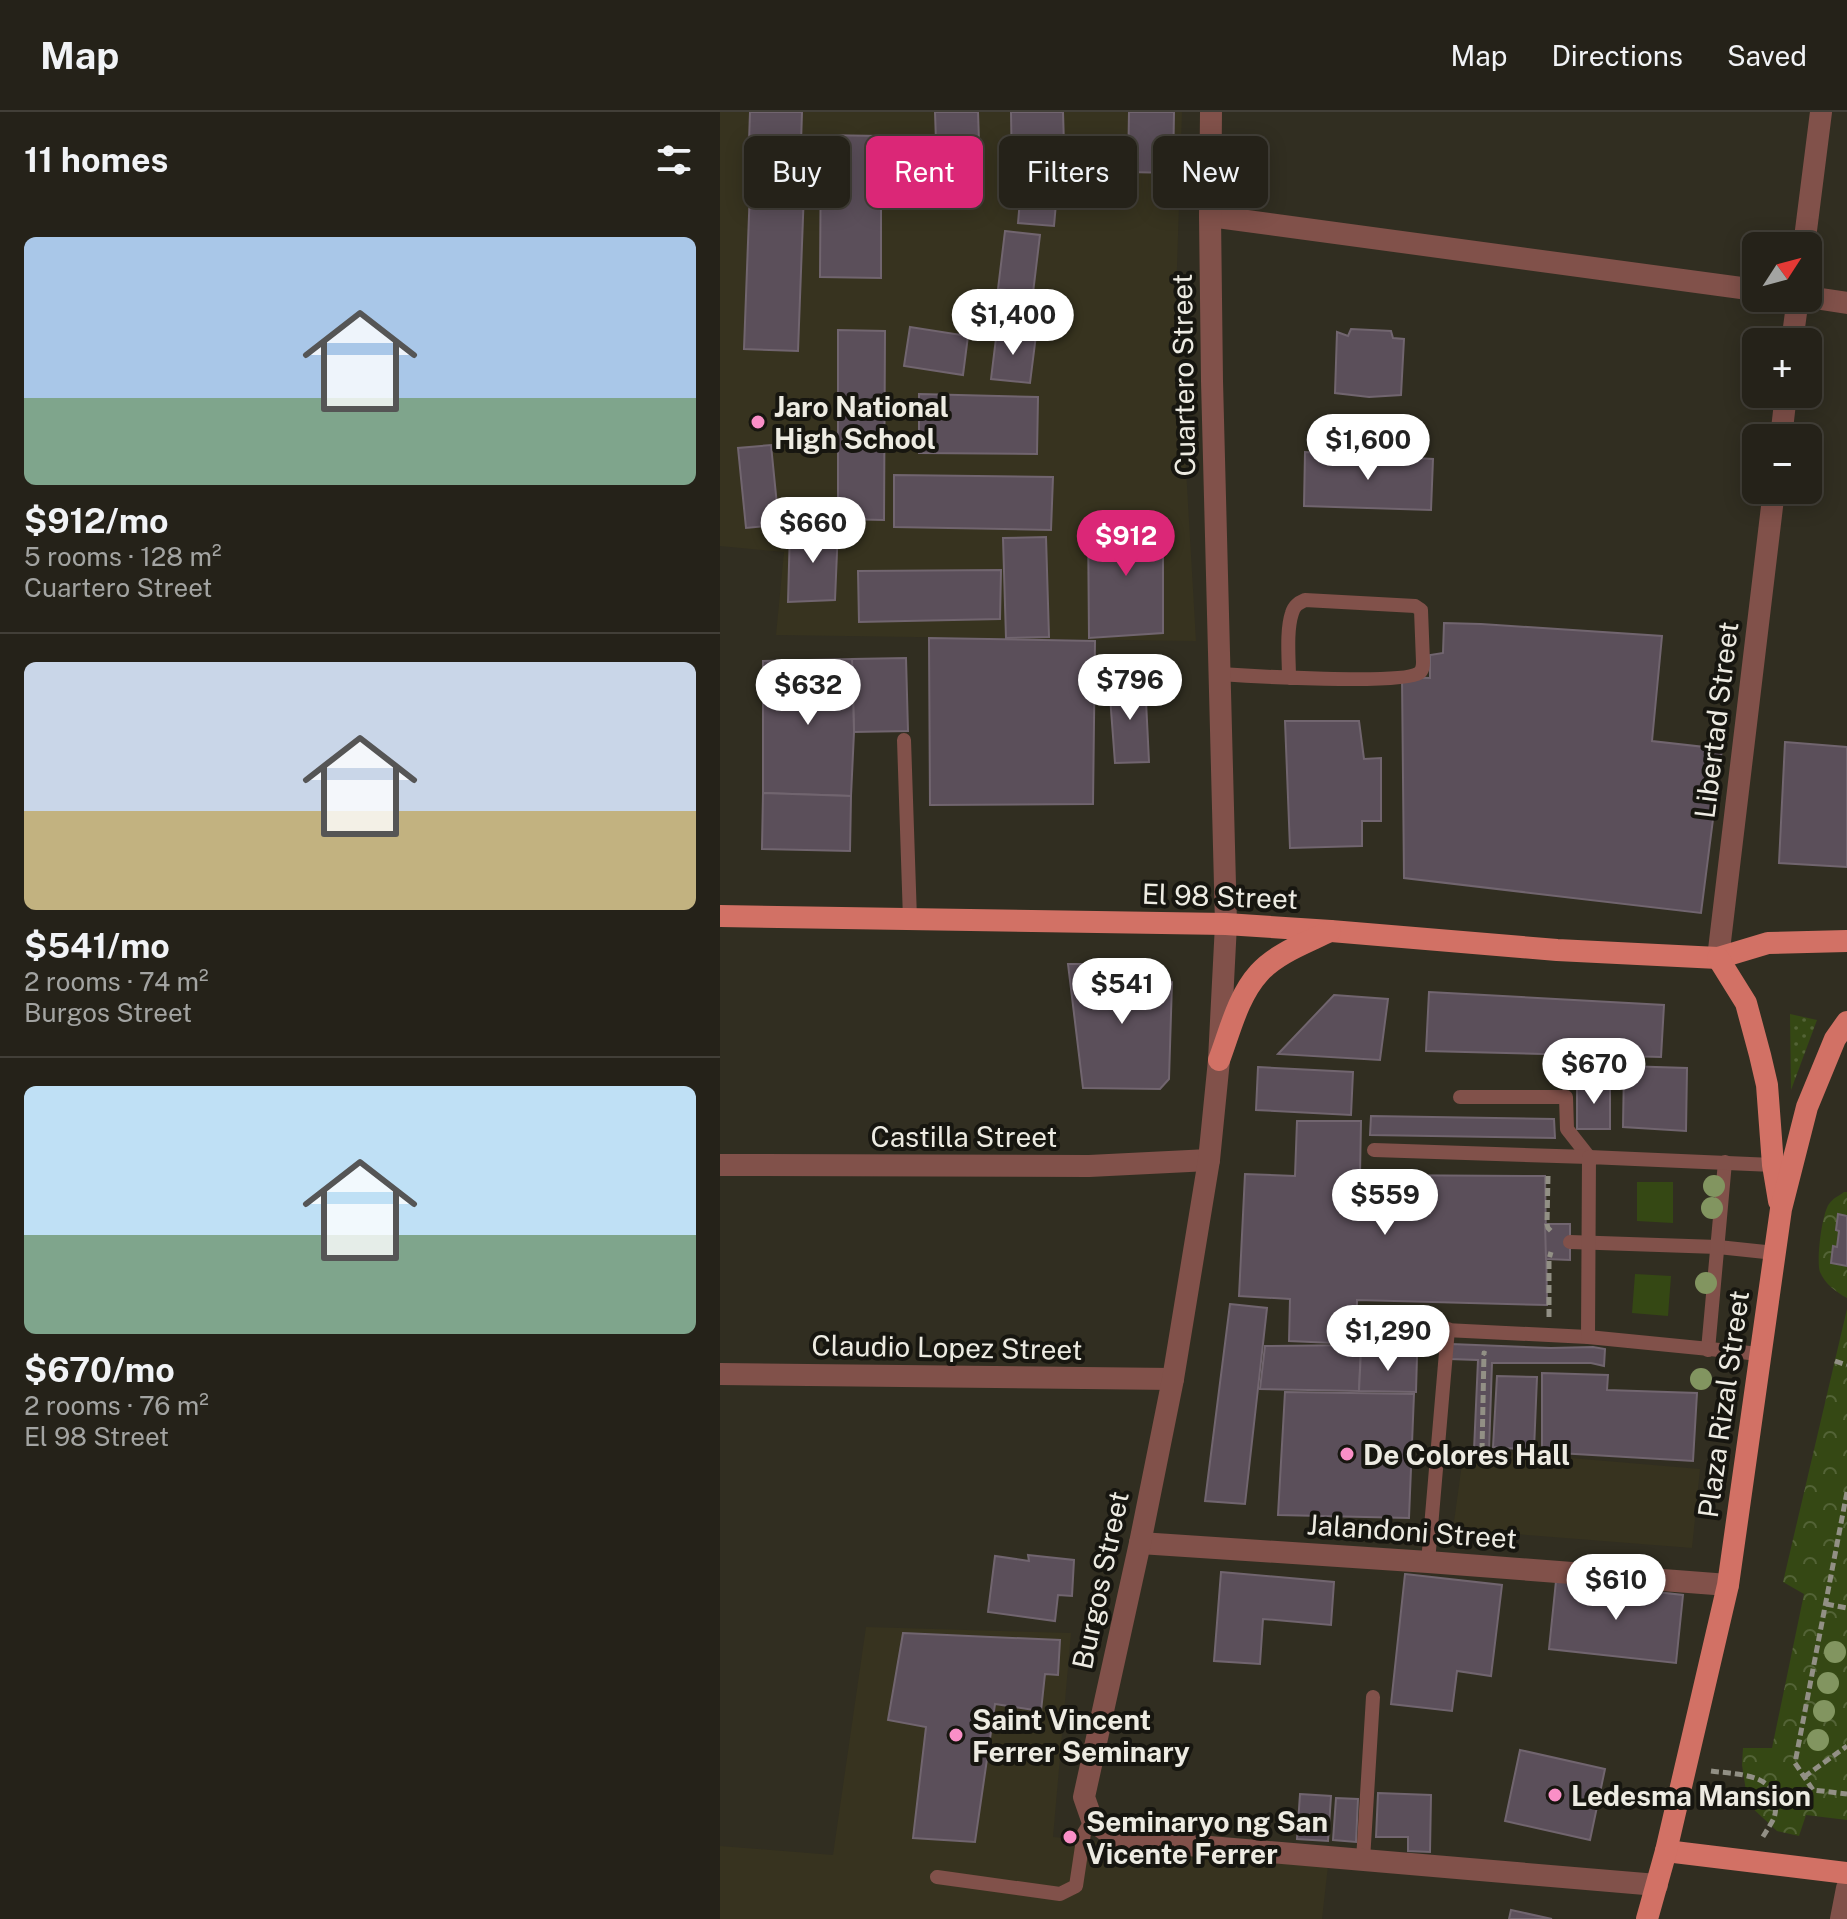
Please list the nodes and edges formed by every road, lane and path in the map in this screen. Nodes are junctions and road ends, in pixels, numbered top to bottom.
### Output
1 (1211, 112) edge
2 (1821, 112) edge
3 (1210, 216) junction
4 (1806, 232) edge
5 (1742, 288) edge
6 (1822, 299) edge
7 (1847, 303) edge
8 (1772, 504) edge
9 (1220, 674) junction
10 (1289, 678) junction
11 (904, 740) dead end
12 (720, 916) edge
13 (910, 919) junction
14 (1226, 924) junction
15 (1331, 931) junction
16 (1847, 941) edge
17 (1718, 958) junction
18 (1847, 1022) edge
19 (1219, 1060) junction
20 (1460, 1097) dead end
21 (1374, 1150) dead end
22 (1589, 1157) junction
23 (1209, 1160) junction
24 (1725, 1162) junction
25 (720, 1165) edge
26 (1773, 1165) junction
27 (1548, 1176) dead end
28 (1781, 1209) junction
29 (1547, 1224) dead end
30 (1570, 1242) dead end
31 (1589, 1243) junction
32 (1718, 1247) junction
33 (1775, 1253) junction
34 (1549, 1259) dead end
35 (1385, 1327) dead end
36 (1448, 1329) junction
37 (1550, 1335) junction
38 (1588, 1337) junction
39 (1708, 1350) junction
40 (1497, 1354) dead end
41 (1760, 1354) junction
42 (1835, 1361) dead end
43 (1847, 1365) edge
44 (720, 1374) edge
45 (1173, 1379) junction
46 (1482, 1451) dead end
47 (1847, 1492) edge
48 (1140, 1543) junction
49 (1428, 1562) junction
50 (1728, 1585) junction
51 (1826, 1604) junction
52 (1847, 1608) edge
53 (1373, 1697) dead end
54 (1847, 1746) edge
55 (1686, 1766) junction
56 (1804, 1777) junction
57 (1847, 1794) edge
58 (1092, 1820) junction
59 (1770, 1825) dead end
60 (1666, 1851) junction
61 (1363, 1860) junction
62 (1847, 1873) edge
63 (937, 1877) dead end
64 (1657, 1885) junction
65 (1847, 1888) edge
66 (1647, 1919) edge
67 (1841, 1919) edge

1 - 3 street, Cuartero Street
2 - 4 street
3 - 5 street
3 - 9 street, Cuartero Street
6 - 7 street
8 - 17 street, Libertad Street
9 - 10 lane
9 - 14 street, Cuartero Street
10 - 10 lane
11 - 13 lane
12 - 13 main road, El 98 Street
13 - 14 main road, El 98 Street
14 - 15 main road, El 98 Street
14 - 19 street, Burgos Street
15 - 17 main road, El 98 Street
15 - 19 main road
16 - 17 main road
17 - 26 main road, Plaza Rizal Street
18 - 28 main road, Plaza Rizal Street
19 - 23 street, Burgos Street
20 - 22 lane
21 - 22 lane
22 - 24 lane
22 - 31 lane
23 - 25 street, Castilla Street
23 - 45 street, Burgos Street
24 - 26 lane
24 - 32 lane
26 - 28 main road, Plaza Rizal Street
27 - 29 path
28 - 33 main road, Plaza Rizal Street
30 - 31 lane
31 - 32 lane
31 - 38 lane
32 - 33 lane
32 - 39 lane
33 - 41 main road, Plaza Rizal Street
34 - 37 path
35 - 36 lane
36 - 37 lane
36 - 49 lane
37 - 38 lane
38 - 39 lane
39 - 41 lane
40 - 46 path
41 - 50 main road, Plaza Rizal Street
42 - 43 path
44 - 45 street, Claudio Lopez Street
45 - 48 street, Burgos Street
47 - 51 path
48 - 49 street, Jalandoni Street
48 - 58 street, Burgos Street
49 - 50 street, Jalandoni Street
50 - 55 main road, Plaza Rizal Street
51 - 52 path
51 - 56 path
53 - 61 lane
54 - 56 path
55 - 59 path
55 - 60 main road, Plaza Rizal Street
56 - 57 path
58 - 61 street
58 - 63 lane
60 - 62 main road
60 - 64 main road, Plaza Rizal Street
61 - 64 street
64 - 66 main road, Plaza Rizal Street
65 - 67 street

